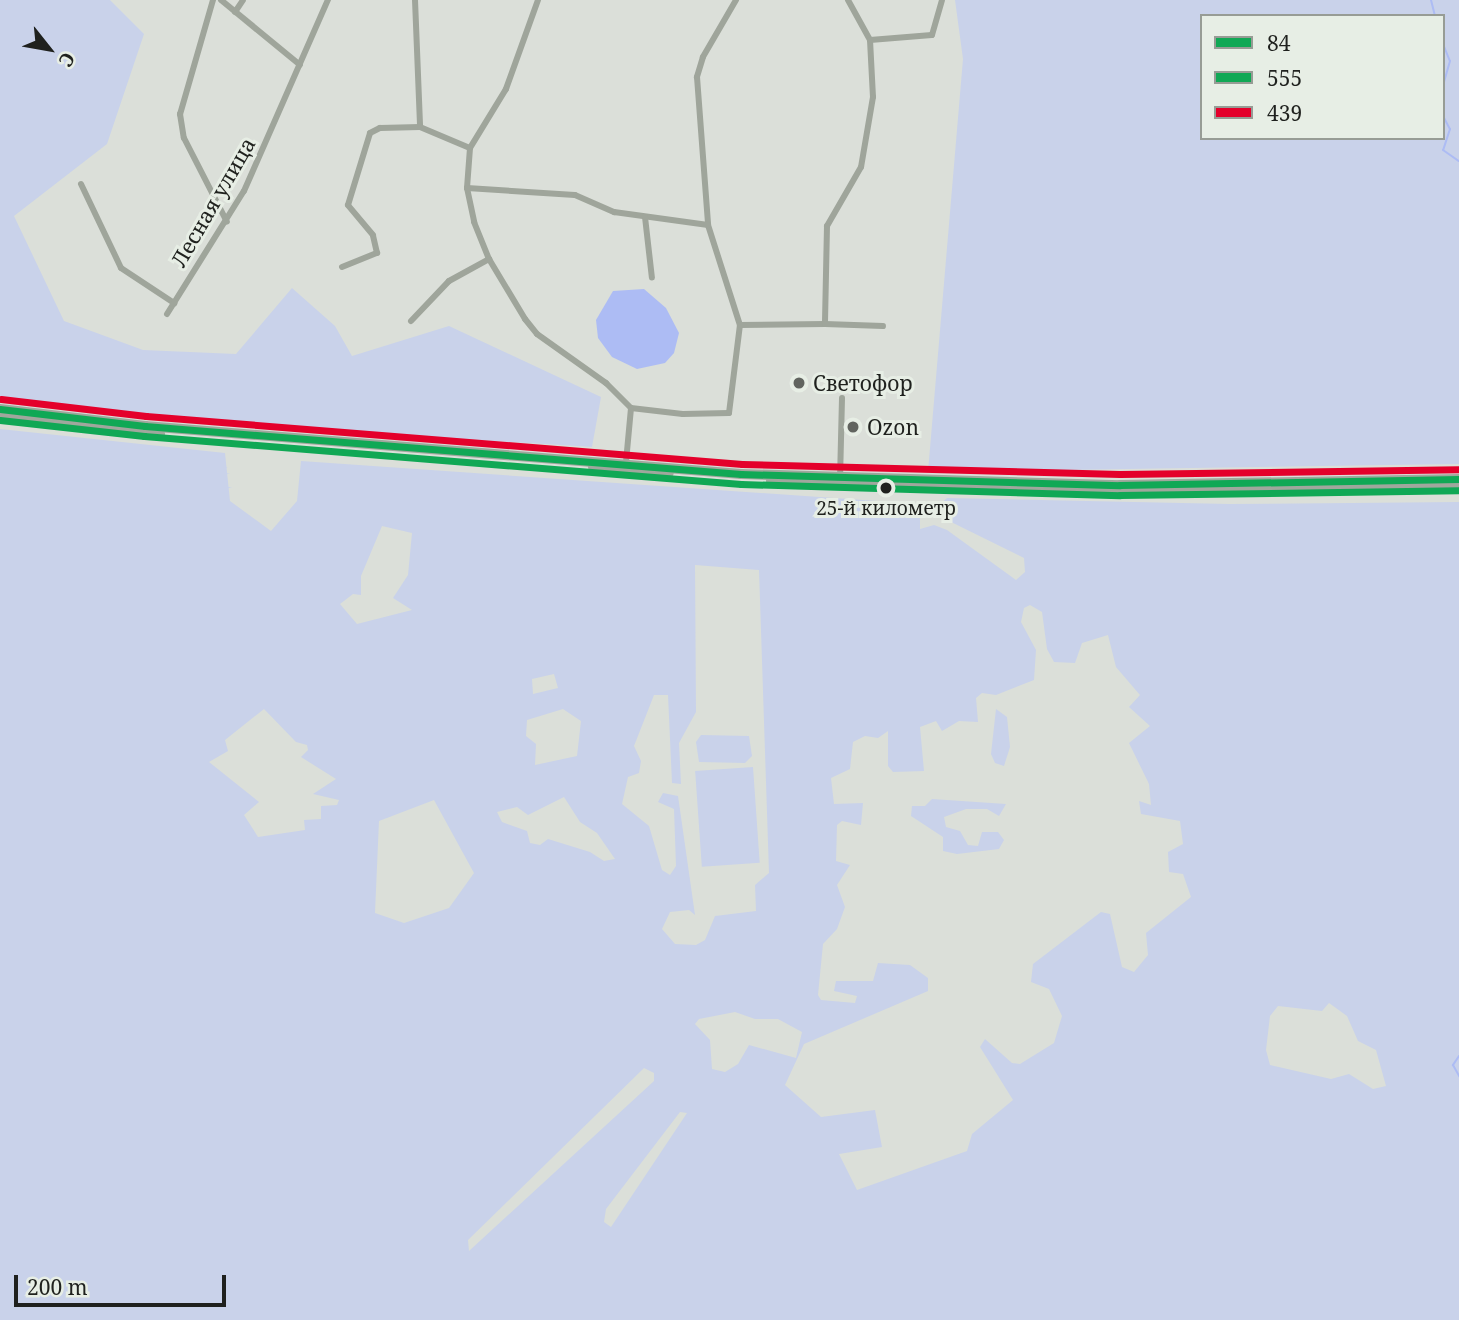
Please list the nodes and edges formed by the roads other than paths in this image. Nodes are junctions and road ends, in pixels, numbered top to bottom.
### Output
1 (214, 0) edge
2 (221, 0) edge
3 (243, 0) edge
4 (328, 0) edge
5 (415, 0) edge
6 (538, 0) edge
7 (736, 0) edge
8 (848, 0) edge
9 (942, 0) edge
10 (235, 12) junction
11 (870, 40) junction
12 (300, 65) junction
13 (420, 127) junction
14 (470, 148) junction
15 (81, 184) dead end
16 (467, 188) junction
17 (645, 217) junction
18 (227, 222) junction
19 (708, 225) junction
20 (489, 259) junction
21 (342, 267) dead end
22 (652, 278) dead end
23 (174, 303) junction
24 (167, 314) dead end
25 (411, 321) dead end
26 (825, 324) junction
27 (740, 325) junction
28 (883, 326) dead end
29 (842, 398) dead end
30 (631, 408) junction
31 (0, 409) edge
32 (0, 417) edge
33 (261, 438) junction
34 (626, 462) junction
35 (1459, 479) edge
36 (839, 481) junction
37 (1459, 486) edge

1 - 18 street
2 - 10 street
3 - 10 street
4 - 12 street, Лесная улица
5 - 13 street
6 - 14 street
7 - 19 street
8 - 11 street
9 - 11 street
10 - 12 street
11 - 26 street
12 - 18 street, Лесная улица
13 - 14 street
13 - 21 street
14 - 16 street
15 - 23 street
16 - 17 street
16 - 20 street
17 - 19 street
17 - 22 street
18 - 23 street, Лесная улица
19 - 27 street
20 - 25 street
20 - 30 street
23 - 24 street, Лесная улица
26 - 27 street
26 - 28 street
27 - 30 street
29 - 36 street
30 - 34 street
31 - 33 main road
32 - 33 main road
33 - 34 main road
33 - 36 main road
34 - 36 main road
35 - 36 main road
36 - 37 main road

